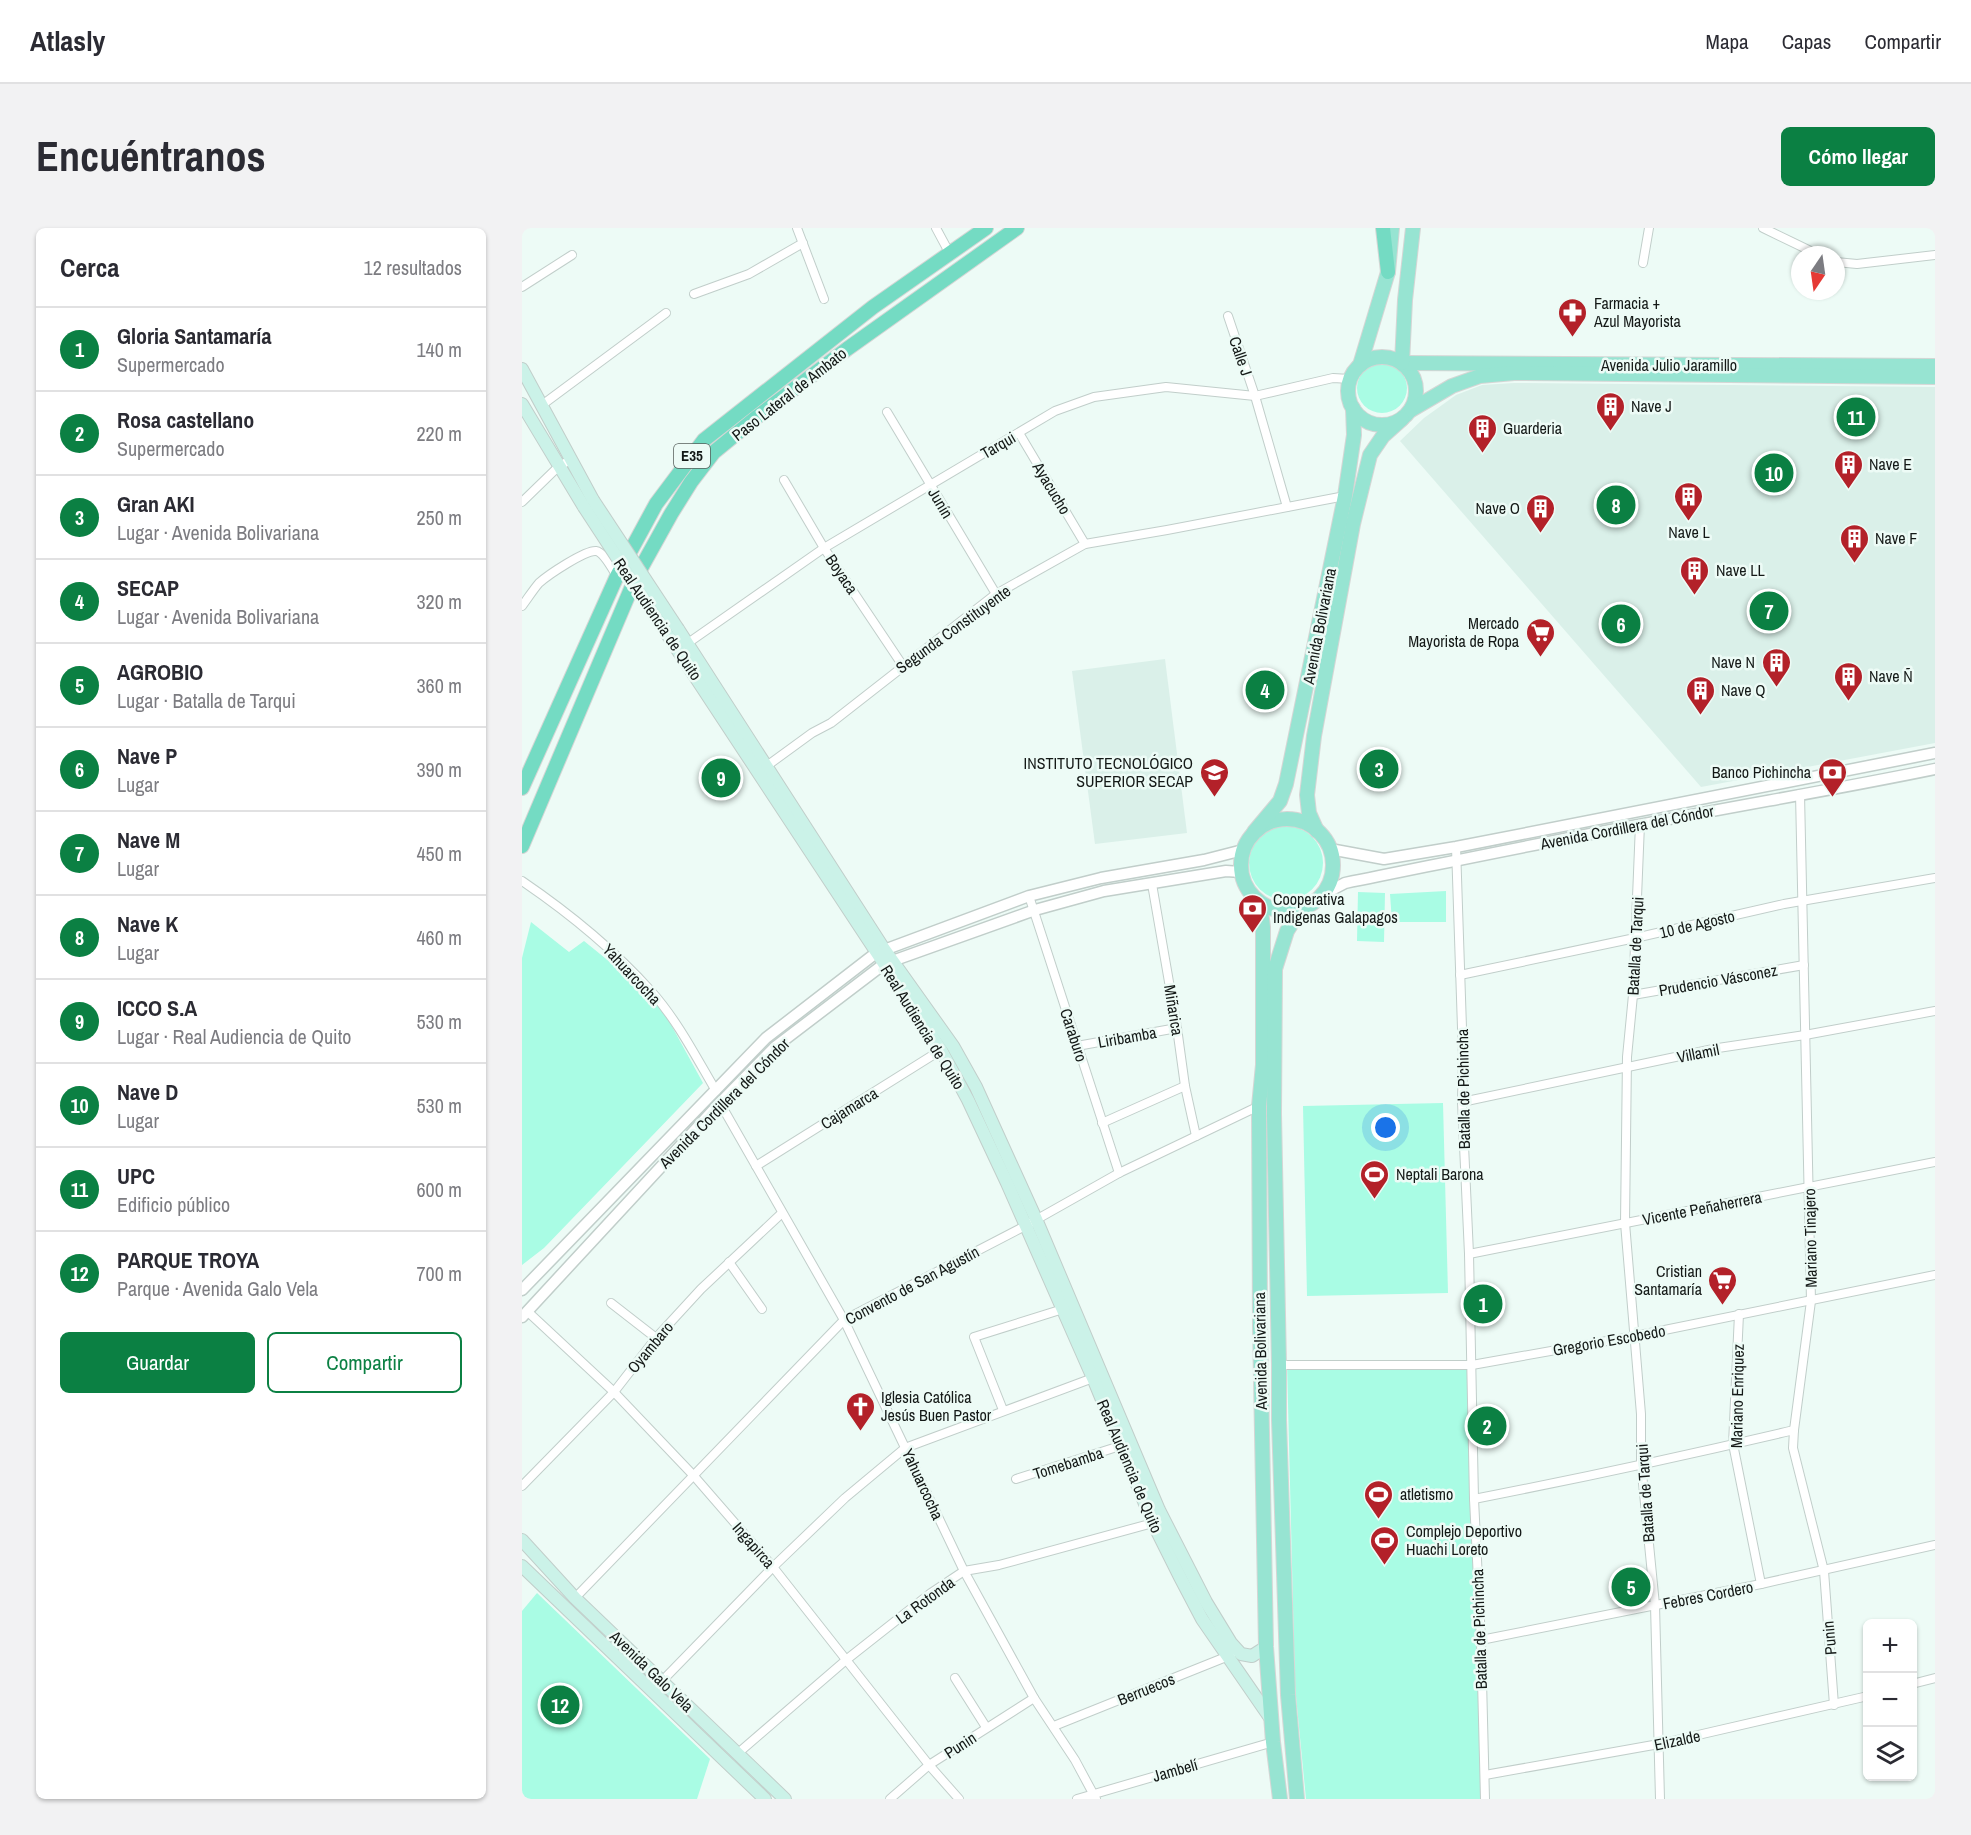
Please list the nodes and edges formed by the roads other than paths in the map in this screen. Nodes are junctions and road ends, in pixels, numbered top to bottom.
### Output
1 (797, 228) edge
2 (936, 228) edge
3 (986, 228) edge
4 (1017, 228) edge
5 (1383, 228) edge
6 (1392, 228) edge
7 (1413, 228) edge
8 (1649, 228) edge
9 (1763, 228) edge
10 (803, 243) junction
11 (1800, 246) edge
12 (950, 254) junction
13 (572, 255) dead end
14 (1935, 255) edge
15 (1643, 263) dead end
16 (1845, 263) edge
17 (1388, 272) junction
18 (522, 287) edge
19 (694, 294) dead end
20 (824, 299) dead end
21 (666, 313) dead end
22 (1228, 316) dead end
23 (1402, 363) junction
24 (1360, 365) junction
25 (1935, 366) edge
26 (522, 369) edge
27 (1935, 377) edge
28 (1350, 379) junction
29 (1255, 396) junction
30 (522, 404) edge
31 (542, 405) junction
32 (1353, 408) junction
33 (887, 412) dead end
34 (1407, 414) junction
35 (1019, 433) junction
36 (570, 460) junction
37 (558, 467) junction
38 (784, 480) dead end
39 (930, 484) junction
40 (1345, 496) junction
41 (522, 502) edge
42 (589, 504) junction
43 (1287, 507) junction
44 (1085, 544) junction
45 (824, 548) junction
46 (617, 576) junction
47 (996, 594) junction
48 (522, 606) edge
49 (673, 631) junction
50 (688, 643) junction
51 (903, 666) junction
52 (1935, 753) edge
53 (763, 769) junction
54 (1935, 769) edge
55 (522, 788) edge
56 (1800, 794) junction
57 (1640, 824) junction
58 (1317, 831) junction
59 (1254, 832) junction
60 (522, 846) edge
61 (1456, 847) junction
62 (1330, 849) junction
63 (1243, 850) junction
64 (1456, 861) junction
65 (1241, 872) junction
66 (1935, 878) edge
67 (522, 881) edge
68 (1152, 884) junction
69 (1322, 895) junction
70 (1029, 896) junction
71 (1802, 900) junction
72 (1260, 903) junction
73 (1035, 910) junction
74 (1300, 910) junction
75 (950, 925) junction
76 (956, 938) junction
77 (1635, 938) junction
78 (880, 951) junction
79 (889, 963) junction
80 (1804, 965) junction
81 (1460, 975) junction
82 (1633, 995) junction
83 (1935, 1011) edge
84 (1177, 1028) junction
85 (1805, 1035) junction
86 (1077, 1046) junction
87 (941, 1050) junction
88 (1627, 1066) junction
89 (1185, 1086) junction
90 (716, 1091) junction
91 (1462, 1102) junction
92 (720, 1103) junction
93 (1259, 1106) junction
94 (1102, 1123) junction
95 (1196, 1136) junction
96 (1935, 1162) edge
97 (756, 1166) junction
98 (1119, 1173) junction
99 (1809, 1186) junction
100 (782, 1213) junction
101 (1031, 1222) junction
102 (1625, 1223) junction
103 (1470, 1254) junction
104 (729, 1262) junction
105 (1935, 1275) edge
106 (522, 1290) edge
107 (1811, 1300) junction
108 (611, 1303) dead end
109 (762, 1309) dead end
110 (1063, 1309) junction
111 (525, 1314) edge
112 (1739, 1314) junction
113 (844, 1320) junction
114 (1635, 1336) junction
115 (656, 1338) junction
116 (1279, 1365) junction
117 (1472, 1365) junction
118 (1093, 1378) junction
119 (614, 1392) junction
120 (1004, 1410) junction
121 (1794, 1430) junction
122 (1733, 1444) junction
123 (1120, 1446) junction
124 (905, 1448) junction
125 (1641, 1463) junction
126 (694, 1476) junction
127 (1016, 1479) dead end
128 (522, 1486) edge
129 (1474, 1499) junction
130 (1153, 1523) junction
131 (522, 1540) edge
132 (1935, 1545) edge
133 (522, 1566) edge
134 (773, 1567) junction
135 (964, 1571) junction
136 (1824, 1571) junction
137 (1761, 1584) junction
138 (575, 1598) junction
139 (1655, 1605) junction
140 (1481, 1640) junction
141 (1266, 1647) junction
142 (1233, 1653) junction
143 (846, 1660) junction
144 (955, 1678) dead end
145 (1935, 1678) edge
146 (662, 1681) junction
147 (1917, 1683) edge
148 (1863, 1697) edge
149 (1034, 1698) junction
150 (1834, 1705) junction
151 (1270, 1719) junction
152 (1054, 1726) junction
153 (986, 1727) junction
154 (1272, 1742) junction
155 (1659, 1744) junction
156 (737, 1754) junction
157 (929, 1765) junction
158 (1485, 1775) junction
159 (1095, 1796) edge
160 (780, 1797) edge
161 (765, 1799) edge
162 (890, 1799) edge
163 (959, 1799) edge
164 (1077, 1799) edge
165 (1280, 1799) edge
166 (1297, 1799) edge
167 (1485, 1799) edge
168 (1660, 1799) edge

1 - 10 street
2 - 12 street
3 - 12 highway, Paso Lateral de Ambato / E35
4 - 60 highway, Paso Lateral de Ambato / E35
5 - 17 highway
6 - 17 main road
7 - 23 main road
8 - 15 street
9 - 11 street
10 - 19 street
10 - 20 street
12 - 46 highway, Paso Lateral de Ambato / E35
13 - 18 street
14 - 16 street
17 - 24 main road
21 - 31 street
22 - 29 street, Calle J
23 - 24 main road
23 - 25 main road, Avenida Julio Jaramillo
23 - 34 main road
24 - 28 main road
26 - 31 main road, Real Audiencia de Quito
27 - 34 main road, Avenida Julio Jaramillo
28 - 29 street, Tarqui
28 - 32 main road, Avenida Bolivariana
29 - 35 street, Tarqui
29 - 43 street, Calle J
30 - 37 main road, Real Audiencia de Quito
31 - 36 main road, Real Audiencia de Quito
32 - 34 main road
32 - 40 main road, Avenida Bolivariana
33 - 39 street, Junín
34 - 58 main road, Avenida Bolivariana
35 - 39 street, Tarqui
35 - 44 street, Ayacucho
36 - 37 street
36 - 42 main road, Real Audiencia de Quito
37 - 41 street
37 - 42 main road, Real Audiencia de Quito
38 - 45 street, Boyaca
39 - 45 street, Tarqui
39 - 47 street, Junín
40 - 43 street, Segunda Constituyente
40 - 59 main road, Avenida Bolivariana
42 - 49 main road, Real Audiencia de Quito, bridge
43 - 44 street, Segunda Constituyente
44 - 47 street, Segunda Constituyente
45 - 50 street, Tarqui
45 - 51 street, Boyaca
46 - 48 street
46 - 55 highway, Paso Lateral de Ambato / E35
47 - 51 street, Segunda Constituyente
49 - 50 main road, Real Audiencia de Quito
49 - 53 main road, Real Audiencia de Quito
50 - 53 main road, Real Audiencia de Quito
51 - 53 street, Segunda Constituyente
52 - 61 street, Avenida Cordillera del Cóndor
53 - 78 main road, Real Audiencia de Quito
54 - 56 street, Avenida Cordillera del Cóndor
56 - 57 street, Avenida Cordillera del Cóndor
56 - 71 street, Mariano Tinajero
57 - 64 street, Avenida Cordillera del Cóndor
57 - 77 street, Batalla de Tarqui
58 - 59 main road
58 - 62 main road, Avenida Bolivariana
59 - 63 main road, Avenida Bolivariana
61 - 62 street, Avenida Cordillera del Cóndor
61 - 64 street, Batalla de Pichincha
62 - 69 main road
63 - 65 main road, Avenida Bolivariana
63 - 70 street, Avenida Cordillera del Cóndor
64 - 69 street, Avenida Cordillera del Cóndor
64 - 81 street, Batalla de Pichincha
65 - 68 street, Avenida Cordillera del Cóndor
65 - 72 main road, Avenida Bolivariana
66 - 71 street, 10 de Agosto
67 - 90 street, Yahuarcocha
68 - 73 street, Avenida Cordillera del Cóndor
68 - 84 street, Miñarica
69 - 74 main road, Avenida Bolivariana
70 - 73 street, Caraburo
70 - 75 street, Avenida Cordillera del Cóndor
71 - 77 street, 10 de Agosto
71 - 80 street, Mariano Tinajero
72 - 74 main road
72 - 93 main road, Avenida Bolivariana
73 - 76 street, Avenida Cordillera del Cóndor
73 - 86 street, Caraburo
74 - 116 main road, Avenida Bolivariana
75 - 76 street
75 - 78 street, Avenida Cordillera del Cóndor
76 - 79 street, Avenida Cordillera del Cóndor
77 - 81 street, 10 de Agosto
77 - 82 street, Batalla de Tarqui
78 - 79 main road, Real Audiencia de Quito
78 - 90 street, Avenida Cordillera del Cóndor
79 - 87 main road, Real Audiencia de Quito
79 - 92 street, Avenida Cordillera del Cóndor
79 - 101 main road, Real Audiencia de Quito
80 - 82 street, Prudencio Vásconez
80 - 85 street, Mariano Tinajero
81 - 91 street, Batalla de Pichincha
82 - 88 street, Batalla de Tarqui
83 - 85 street, Villamil
84 - 86 street, Liribamba
84 - 89 street, Miñarica
85 - 88 street, Villamil
85 - 99 street, Mariano Tinajero
86 - 94 street, Caraburo
87 - 97 street, Cajamarca
87 - 101 main road, Real Audiencia de Quito
88 - 91 street, Villamil
88 - 102 street, Batalla de Tarqui
89 - 94 street
89 - 95 street, Miñarica
90 - 106 street, Avenida Cordillera del Cóndor
91 - 103 street, Batalla de Pichincha
92 - 97 street, Yahuarcocha
92 - 111 street, Avenida Cordillera del Cóndor
93 - 95 street, Convento de San Agustín
93 - 141 main road, Avenida Bolivariana
94 - 98 street, Caraburo
95 - 98 street, Convento de San Agustín
96 - 99 street, Vicente Peñaherrera
97 - 100 street, Yahuarcocha
98 - 101 street, Convento de San Agustín
99 - 102 street, Vicente Peñaherrera
99 - 107 street, Mariano Tinajero
100 - 104 street, Oyambaro
100 - 113 street, Yahuarcocha
101 - 110 main road, Real Audiencia de Quito
101 - 113 street, Convento de San Agustín
101 - 142 main road, Real Audiencia de Quito
102 - 103 street, Vicente Peñaherrera
102 - 114 street, Batalla de Tarqui
103 - 117 street, Batalla de Pichincha
104 - 109 street
104 - 115 street, Oyambaro
105 - 107 street, Gregorio Escobedo
107 - 112 street, Gregorio Escobedo
107 - 121 street, Mariano Tinajero
108 - 115 street
110 - 118 main road, Real Audiencia de Quito
110 - 120 street
111 - 119 street, Ingapirca
112 - 114 street, Gregorio Escobedo
112 - 122 street, Mariano Enriquez
113 - 124 street, Yahuarcocha
113 - 126 street, Convento de San Agustín
114 - 117 street, Gregorio Escobedo
114 - 125 street, Batalla de Tarqui
115 - 119 street, Oyambaro
116 - 117 street, Gregorio Escobedo
116 - 166 main road, Avenida Bolivariana
117 - 129 street, Batalla de Pichincha
118 - 120 street
118 - 123 main road, Real Audiencia de Quito
119 - 126 street, Ingapirca
119 - 128 street, Oyambaro
120 - 124 street
121 - 122 street
121 - 136 street, Mariano Tinajero
122 - 125 street
122 - 137 street, Mariano Enriquez
123 - 127 street, Tomebamba
123 - 130 main road, Real Audiencia de Quito
124 - 134 street
124 - 135 street, Yahuarcocha
125 - 129 street
125 - 139 street, Batalla de Tarqui
126 - 134 street, Ingapirca
126 - 138 street, Convento de San Agustín
129 - 140 street, Batalla de Pichincha
130 - 135 street, La Rotonda
130 - 142 main road, Real Audiencia de Quito
131 - 138 main road, Avenida Galo Vela
132 - 136 street, Febres Cordero
133 - 161 main road, Avenida Galo Vela
134 - 143 street, Ingapirca
134 - 146 street
135 - 143 street, La Rotonda
135 - 149 street, Yahuarcocha
136 - 137 street, Febres Cordero
136 - 150 street, Punin
137 - 139 street, Febres Cordero
138 - 146 main road, Avenida Galo Vela
139 - 140 street, Febres Cordero
139 - 155 street, Batalla de Tarqui
140 - 158 street, Batalla de Pichincha
141 - 142 main road
141 - 151 main road, Avenida Bolivariana
142 - 151 main road, Real Audiencia de Quito
142 - 152 street, Berruecos
143 - 156 street, La Rotonda
143 - 157 street, Ingapirca
144 - 153 street
145 - 147 street
146 - 156 main road, Avenida Galo Vela
148 - 150 street, Elizalde
149 - 152 street, Yahuarcocha
149 - 153 street, Punin
150 - 155 street, Elizalde
151 - 154 main road, Avenida Bolivariana
152 - 159 street, Yahuarcocha
153 - 157 street, Punin
154 - 159 street, Jambelí
154 - 165 main road, Avenida Bolivariana
155 - 158 street, Elizalde
155 - 168 street, Batalla de Tarqui
156 - 160 main road, Avenida Galo Vela
157 - 162 street, Punin
157 - 163 street, Ingapirca
158 - 167 street, Batalla de Pichincha
159 - 164 street, Jambelí

